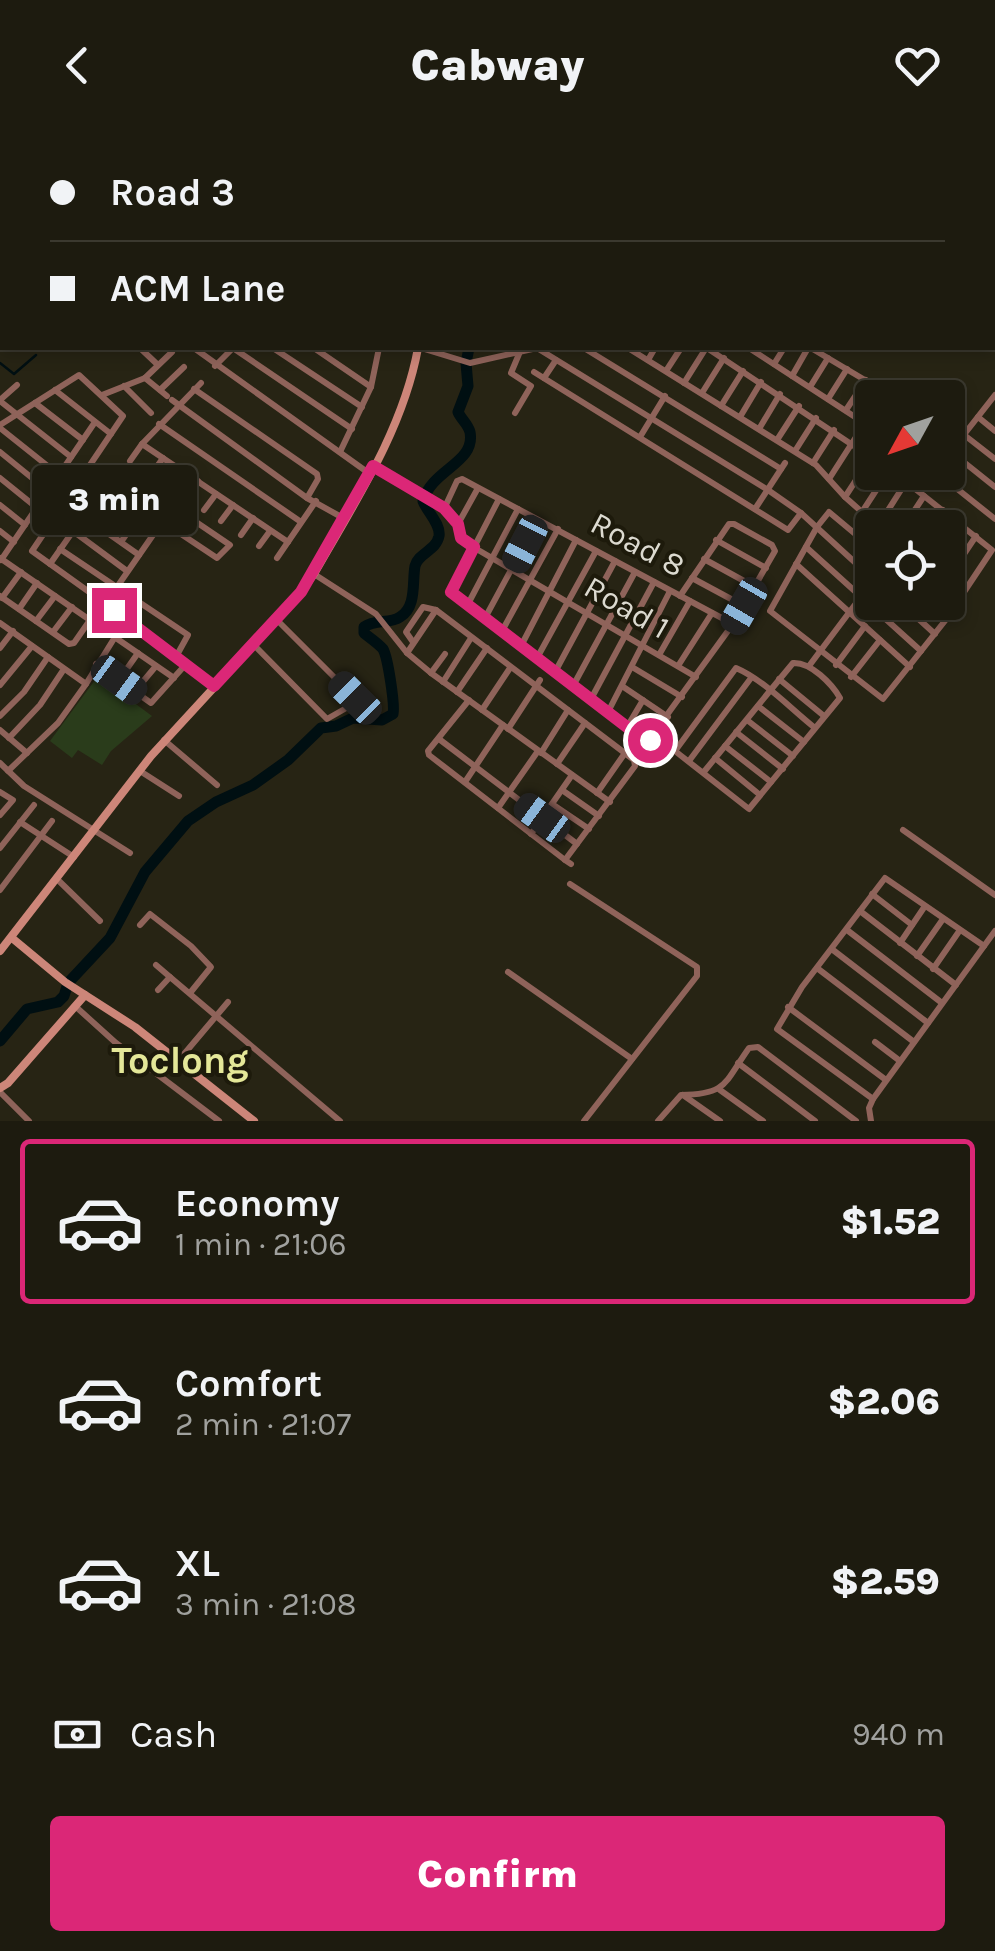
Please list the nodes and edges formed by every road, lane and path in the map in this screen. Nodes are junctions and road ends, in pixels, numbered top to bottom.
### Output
1 (142, 350) edge
2 (196, 350) edge
3 (231, 350) edge
4 (236, 350) edge
5 (277, 350) edge
6 (320, 350) edge
7 (419, 350) edge
8 (425, 350) edge
9 (530, 350) edge
10 (540, 350) edge
11 (587, 350) edge
12 (631, 350) edge
13 (654, 350) edge
14 (680, 350) edge
15 (706, 350) edge
16 (710, 350) edge
17 (755, 350) edge
18 (783, 350) edge
19 (808, 350) edge
20 (813, 350) edge
21 (379, 351) edge
22 (172, 352) dead end
23 (520, 353) junction
24 (724, 358) junction
25 (828, 358) junction
26 (556, 360) junction
27 (648, 360) junction
28 (158, 364) junction
29 (774, 364) junction
30 (215, 366) junction
31 (184, 367) dead end
32 (847, 369) junction
33 (743, 370) junction
34 (534, 372) dead end
35 (666, 372) junction
36 (792, 376) junction
37 (145, 378) junction
38 (544, 378) junction
39 (866, 380) edge
40 (761, 382) junction
41 (684, 383) junction
42 (17, 385) dead end
43 (124, 386) junction
44 (371, 387) junction
45 (810, 387) junction
46 (56, 390) junction
47 (702, 394) junction
48 (780, 394) junction
49 (101, 395) junction
50 (665, 396) junction
51 (855, 396) edge
52 (169, 398) junction
53 (828, 399) junction
54 (993, 400) edge
55 (0, 401) edge
56 (34, 403) junction
57 (722, 406) junction
58 (798, 406) junction
59 (362, 407) junction
60 (846, 410) junction
61 (152, 413) dead end
62 (515, 413) dead end
63 (16, 414) junction
64 (855, 416) edge
65 (978, 416) junction
66 (740, 417) junction
67 (651, 418) junction
68 (816, 418) junction
69 (95, 422) junction
70 (160, 424) junction
71 (0, 426) edge
72 (352, 429) junction
73 (760, 429) junction
74 (834, 430) junction
75 (995, 431) edge
76 (965, 433) edge
77 (111, 434) junction
78 (965, 435) edge
79 (640, 437) junction
80 (83, 440) junction
81 (777, 440) junction
82 (855, 440) edge
83 (142, 444) junction
84 (851, 444) junction
85 (855, 447) edge
86 (794, 451) junction
87 (0, 452) edge
88 (340, 452) junction
89 (71, 457) junction
90 (163, 458) junction
91 (995, 460) edge
92 (130, 461) dead end
93 (814, 463) junction
94 (965, 465) edge
95 (181, 470) junction
96 (372, 470) junction
97 (59, 475) junction
98 (151, 476) dead end
99 (0, 478) edge
100 (829, 479) junction
101 (198, 481) junction
102 (78, 482) junction
103 (855, 483) edge
104 (168, 486) dead end
105 (995, 487) edge
106 (478, 488) junction
107 (768, 490) junction
108 (916, 490) edge
109 (959, 490) edge
110 (48, 491) junction
111 (216, 494) junction
112 (97, 496) junction
113 (924, 496) junction
114 (845, 497) junction
115 (186, 498) dead end
116 (306, 498) junction
117 (499, 498) junction
118 (134, 501) junction
119 (316, 501) junction
120 (0, 505) edge
121 (233, 505) junction
122 (36, 508) junction
123 (444, 508) junction
124 (518, 509) junction
125 (755, 509) junction
126 (204, 510) dead end
127 (860, 510) edge
128 (914, 510) edge
129 (942, 510) edge
130 (801, 513) junction
131 (82, 515) junction
132 (994, 517) edge
133 (252, 518) junction
134 (345, 519) junction
135 (52, 520) junction
136 (538, 520) junction
137 (221, 521) dead end
138 (162, 522) junction
139 (301, 522) junction
140 (458, 524) junction
141 (25, 525) junction
142 (132, 526) dead end
143 (817, 527) junction
144 (965, 527) edge
145 (558, 529) junction
146 (0, 530) edge
147 (72, 530) junction
148 (270, 532) junction
149 (855, 533) edge
150 (241, 535) dead end
151 (976, 536) junction
152 (576, 540) junction
153 (716, 540) junction
154 (14, 542) junction
155 (121, 542) junction
156 (288, 542) junction
157 (258, 546) dead end
158 (474, 547) junction
159 (806, 547) junction
160 (60, 549) junction
161 (596, 551) junction
162 (965, 552) edge
163 (140, 555) junction
164 (277, 558) dead end
165 (493, 558) junction
166 (0, 559) edge
167 (704, 559) junction
168 (614, 561) junction
169 (50, 564) junction
170 (796, 564) junction
171 (855, 564) edge
172 (513, 568) junction
173 (766, 568) junction
174 (127, 570) junction
175 (21, 572) junction
176 (635, 572) junction
177 (314, 574) junction
178 (692, 578) junction
179 (530, 580) junction
180 (654, 582) junction
181 (37, 583) junction
182 (117, 587) junction
183 (755, 587) junction
184 (550, 591) junction
185 (670, 591) junction
186 (965, 591) edge
187 (855, 592) edge
188 (56, 596) junction
189 (680, 596) junction
190 (1, 597) edge
191 (690, 602) junction
192 (568, 603) junction
193 (855, 603) edge
194 (468, 604) junction
195 (744, 606) junction
196 (72, 608) junction
197 (18, 609) junction
198 (849, 611) junction
199 (712, 613) junction
200 (586, 614) junction
201 (485, 618) junction
202 (90, 620) junction
203 (276, 620) junction
204 (886, 620) edge
205 (919, 620) edge
206 (945, 620) edge
207 (36, 621) junction
208 (0, 623) edge
209 (733, 624) junction
210 (606, 626) junction
211 (866, 626) junction
212 (13, 631) junction
213 (502, 631) junction
214 (52, 632) junction
215 (934, 634) junction
216 (115, 637) junction
217 (625, 637) junction
218 (471, 638) junction
219 (880, 640) junction
220 (254, 645) junction
221 (32, 646) junction
222 (521, 646) junction
223 (641, 647) junction
224 (0, 648) edge
225 (487, 648) junction
226 (820, 652) junction
227 (922, 652) junction
228 (138, 653) junction
229 (407, 653) junction
230 (445, 654) dead end
231 (177, 655) junction
232 (660, 655) junction
233 (48, 657) junction
234 (538, 658) junction
235 (187, 663) junction
236 (96, 664) junction
237 (836, 665) junction
238 (156, 666) junction
239 (678, 666) junction
240 (809, 666) junction
241 (910, 667) junction
242 (510, 668) junction
243 (632, 668) junction
244 (64, 670) junction
245 (555, 672) junction
246 (431, 673) junction
247 (696, 676) junction
248 (851, 677) junction
249 (174, 678) junction
250 (751, 678) junction
251 (779, 679) junction
252 (119, 680) junction
253 (442, 682) junction
254 (538, 683) junction
255 (0, 684) edge
256 (86, 684) junction
257 (214, 686) junction
258 (574, 686) junction
259 (622, 686) junction
260 (136, 692) junction
261 (457, 692) junction
262 (769, 692) junction
263 (682, 697) junction
264 (590, 699) junction
265 (469, 700) junction
266 (643, 700) junction
267 (758, 706) junction
268 (482, 710) junction
269 (568, 710) junction
270 (608, 712) junction
271 (0, 716) edge
272 (824, 716) junction
273 (668, 717) junction
274 (746, 720) junction
275 (586, 723) junction
276 (506, 727) junction
277 (627, 727) junction
278 (815, 728) junction
279 (0, 730) edge
280 (736, 732) junction
281 (9, 738) junction
282 (439, 739) junction
283 (164, 740) junction
284 (804, 742) junction
285 (725, 746) junction
286 (540, 752) junction
287 (27, 753) junction
288 (624, 753) junction
289 (793, 756) junction
290 (715, 758) junction
291 (688, 761) junction
292 (0, 763) edge
293 (558, 764) junction
294 (474, 767) junction
295 (783, 768) junction
296 (8, 771) junction
297 (140, 771) junction
298 (704, 773) junction
299 (572, 775) junction
300 (464, 782) junction
301 (771, 782) junction
302 (217, 785) dead end
303 (562, 790) junction
304 (0, 792) edge
305 (508, 793) junction
306 (597, 793) junction
307 (179, 796) dead end
308 (760, 796) junction
309 (610, 802) junction
310 (552, 804) junction
311 (34, 805) dead end
312 (498, 808) junction
313 (0, 816) edge
314 (599, 816) junction
315 (542, 818) junction
316 (52, 821) dead end
317 (20, 822) junction
318 (589, 829) junction
319 (95, 830) junction
320 (903, 830) dead end
321 (531, 834) junction
322 (42, 836) junction
323 (577, 844) junction
324 (0, 848) edge
325 (130, 853) dead end
326 (74, 858) junction
327 (57, 879) junction
328 (570, 884) dead end
329 (0, 890) edge
330 (872, 894) junction
331 (995, 895) edge
332 (925, 906) junction
333 (860, 911) junction
334 (944, 919) junction
335 (100, 922) dead end
336 (140, 925) dead end
337 (912, 925) junction
338 (846, 930) junction
339 (960, 930) junction
340 (995, 931) edge
341 (12, 938) junction
342 (900, 942) junction
343 (984, 946) junction
344 (833, 950) junction
345 (0, 951) edge
346 (916, 956) junction
347 (156, 965) dead end
348 (817, 968) junction
349 (933, 969) junction
350 (508, 972) dead end
351 (170, 977) junction
352 (956, 985) junction
353 (158, 990) dead end
354 (190, 993) junction
355 (85, 995) junction
356 (228, 1002) dead end
357 (942, 1004) junction
358 (74, 1006) junction
359 (788, 1007) junction
360 (216, 1015) junction
361 (928, 1023) junction
362 (876, 1042) dead end
363 (914, 1042) junction
364 (632, 1059) junction
365 (179, 1060) junction
366 (900, 1061) junction
367 (738, 1063) junction
368 (886, 1080) junction
369 (0, 1090) edge
370 (720, 1090) junction
371 (682, 1095) junction
372 (873, 1099) junction
373 (29, 1121) edge
374 (219, 1121) edge
375 (254, 1121) edge
376 (340, 1121) edge
377 (584, 1121) edge
378 (658, 1121) edge
379 (720, 1121) edge
380 (763, 1121) edge
381 (815, 1121) edge
382 (856, 1121) edge
383 (871, 1121) edge

1 - 28 street
2 - 30 street, Road 1
3 - 30 street
4 - 72 street
5 - 59 street
6 - 44 street
7 - 96 street
8 - 23 street
9 - 23 street
10 - 26 street
11 - 50 street
12 - 27 street
13 - 27 street
14 - 35 street
15 - 41 street
16 - 24 street
17 - 29 street
18 - 29 street
19 - 36 street
20 - 25 street
21 - 44 street
22 - 28 street
23 - 62 street
24 - 33 street
24 - 47 street
25 - 32 street
25 - 45 street
26 - 38 street
26 - 67 street
27 - 35 street
28 - 37 street
29 - 36 street
30 - 88 street, Road 1
31 - 52 street
32 - 39 street
32 - 53 street
33 - 40 street
33 - 57 street
34 - 38 street
35 - 41 street
36 - 45 street
37 - 43 street
37 - 52 street
38 - 79 street
40 - 48 street
40 - 66 street
41 - 47 street
42 - 55 street
43 - 49 street
43 - 61 street
44 - 59 street
45 - 53 street
46 - 49 street
46 - 56 street
46 - 69 street
47 - 57 street
48 - 58 street
48 - 73 street
49 - 77 street
50 - 67 street
50 - 107 street
51 - 60 street
52 - 70 street
52 - 116 street
52 - 116 street
53 - 60 street
54 - 65 street
55 - 63 street
56 - 63 street
56 - 80 street
57 - 66 street
58 - 68 street
58 - 81 street
59 - 72 street
60 - 64 street
63 - 71 street
63 - 89 street
65 - 75 street
65 - 76 street
66 - 73 street
67 - 79 street
67 - 107 street
68 - 74 street
68 - 86 street
69 - 77 street
69 - 80 street
70 - 83 street
70 - 139 street
71 - 97 street
72 - 88 street
73 - 81 street
74 - 84 street
74 - 93 street
77 - 102 street
78 - 91 street
79 - 125 street
80 - 89 street
81 - 86 street
82 - 84 street
83 - 90 street
83 - 92 street
84 - 85 street
84 - 100 street
86 - 93 street
87 - 110 street
88 - 96 street, Road 1
89 - 97 street
90 - 95 street
90 - 98 street
93 - 100 street
94 - 105 street
95 - 101 street
95 - 104 street
96 - 123 street, Road 1
96 - 134 street
97 - 110 street
99 - 122 street
100 - 114 street
101 - 111 street
101 - 115 street
102 - 112 street
102 - 135 street
103 - 114 street
106 - 117 street, Road 8
106 - 123 street
106 - 140 street
107 - 125 street
107 - 130 street
108 - 113 street
109 - 132 street
110 - 122 street
111 - 121 street
111 - 126 street
112 - 118 street
112 - 131 street
113 - 128 street
113 - 129 street
114 - 127 street
116 - 119 street
117 - 124 street, Road 8
117 - 158 street
118 - 138 street
118 - 138 street
119 - 134 street
119 - 139 street
120 - 141 street
121 - 133 street
121 - 137 street
122 - 135 street
122 - 141 street
123 - 140 street, Road 1
124 - 136 street, Road 8
124 - 165 street
125 - 130 street
130 - 143 street
131 - 147 street
131 - 155 street
133 - 148 street
133 - 150 street
134 - 177 street
135 - 169 street
136 - 145 street, Road 8
136 - 172 street
138 - 163 street
139 - 156 street
140 - 158 street, Road 1
141 - 154 street
142 - 155 street
143 - 149 street
143 - 159 street
143 - 171 street
144 - 151 street
145 - 152 street, Road 8
145 - 179 street
146 - 154 street
147 - 160 street
147 - 174 street
148 - 156 street
148 - 157 street
151 - 162 street
151 - 186 street
152 - 161 street, Road 8
152 - 184 street
153 - 167 street
153 - 173 street
153 - 173 street
154 - 166 street
155 - 163 street
156 - 164 street
158 - 165 street, Road 1
158 - 194 street
159 - 170 street
159 - 187 street
160 - 169 street
160 - 182 street
161 - 168 street, Road 8
161 - 192 street
163 - 174 street
165 - 172 street, Road 1
165 - 194 street
166 - 175 street
167 - 178 street
167 - 183 street
168 - 176 street, Road 8
168 - 200 street
169 - 231 street
170 - 198 street
170 - 226 street
172 - 179 street, Road 1
172 - 201 street
173 - 183 street
174 - 182 street
175 - 181 street
175 - 190 street
176 - 180 street, Road 8
176 - 210 street
177 - 203 street
177 - 229 street
178 - 189 street
178 - 195 street
179 - 184 street, Road 1
179 - 213 street
180 - 185 street, Road 8
180 - 217 street
181 - 188 street
181 - 197 street
182 - 231 street
183 - 195 street
184 - 192 street, Road 1
184 - 222 street
185 - 189 street, Road 8
185 - 223 street
188 - 196 street
188 - 207 street
189 - 191 street, Road 8
190 - 197 street
191 - 199 street, Road 8
191 - 232 street
192 - 200 street, Road 1
192 - 234 street
193 - 198 street
194 - 201 street
195 - 209 street
196 - 202 street
196 - 214 street
197 - 207 street
198 - 211 street
198 - 226 street
199 - 209 street, Road 8
199 - 239 street
200 - 210 street, Road 1
200 - 245 street
201 - 213 street
202 - 214 street
202 - 216 street
203 - 220 street
203 - 220 street
204 - 227 street
205 - 215 street
206 - 215 street
207 - 214 street
208 - 212 street
209 - 247 street
210 - 217 street, Road 1
210 - 258 street
211 - 219 street
211 - 237 street
212 - 221 street
212 - 224 street
213 - 222 street
215 - 227 street
216 - 228 street
216 - 236 street
217 - 223 street, Road 1
217 - 264 street
218 - 225 street
218 - 229 street
218 - 253 street
219 - 241 street
219 - 248 street
220 - 257 street
221 - 233 street
221 - 255 street
222 - 234 street
223 - 232 street, Road 1
223 - 243 street
225 - 242 street
225 - 261 street
226 - 237 street
226 - 240 street
227 - 241 street
228 - 238 street
228 - 252 street
229 - 246 street
230 - 246 street
231 - 235 street
232 - 239 street, Road 1
233 - 244 street
233 - 271 street
234 - 245 street
235 - 249 street
235 - 257 street
236 - 252 street
236 - 256 street
237 - 248 street
238 - 249 street
238 - 260 street
239 - 247 street, Road 1
240 - 251 street
240 - 272 street
241 - 248 street
242 - 254 street
242 - 268 street
243 - 259 street
243 - 263 street
244 - 256 street
244 - 281 street
245 - 258 street
246 - 253 street
247 - 263 street
249 - 260 street
250 - 262 street
250 - 291 street
250 - 291 street
251 - 262 street
251 - 272 street
252 - 260 street
253 - 261 street
254 - 269 street
254 - 276 street
256 - 287 street
257 - 283 street
258 - 264 street
259 - 266 street
259 - 270 street
261 - 265 street
262 - 267 street
262 - 278 street
263 - 273 street
264 - 270 street
265 - 268 street
265 - 282 street
266 - 273 street
266 - 277 street
267 - 274 street
267 - 284 street
268 - 276 street
269 - 275 street
269 - 286 street
270 - 277 street
272 - 278 street
273 - 277 street
274 - 280 street
274 - 289 street
275 - 288 street
275 - 293 street
276 - 286 street
276 - 294 street
278 - 284 street
279 - 281 street
280 - 285 street
280 - 295 street
281 - 287 street
282 - 294 street
282 - 300 street
283 - 297 street
283 - 302 street
284 - 289 street
285 - 290 street
285 - 301 street
286 - 293 street
286 - 305 street
287 - 296 street
288 - 306 street
288 - 309 street
289 - 295 street
290 - 298 street
290 - 308 street
291 - 298 street
292 - 296 street
293 - 299 street
294 - 300 street
294 - 305 street
295 - 301 street
296 - 319 street
297 - 307 street
297 - 319 street
298 - 308 street
299 - 303 street
299 - 306 street
300 - 312 street
301 - 308 street
303 - 310 street
303 - 314 street
304 - 313 street
305 - 312 street
305 - 315 street
306 - 309 street
309 - 314 street
310 - 315 street
310 - 318 street
311 - 317 street
312 - 321 street
314 - 318 street
315 - 321 street
315 - 323 street
316 - 322 street
317 - 322 street
317 - 324 street
318 - 323 street
319 - 325 street
319 - 326 street
320 - 331 street
321 - 323 street
322 - 326 street
322 - 329 street
326 - 327 street
327 - 335 street
327 - 341 street
328 - 364 street
330 - 332 street
330 - 333 street
330 - 337 street
332 - 334 street
332 - 337 street
333 - 338 street
333 - 342 street
334 - 339 street
334 - 346 street
336 - 354 street
337 - 342 street
338 - 344 street
338 - 357 street
339 - 343 street
339 - 349 street
340 - 343 street
341 - 345 street
341 - 355 street
342 - 346 street
343 - 352 street
344 - 348 street
344 - 361 street
346 - 349 street
347 - 351 street
348 - 359 street
348 - 363 street
349 - 352 street
350 - 364 street
351 - 353 street
351 - 354 street
352 - 357 street
354 - 360 street
355 - 358 street
355 - 365 street
356 - 360 street
357 - 361 street
358 - 369 street
358 - 374 street
359 - 368 street
359 - 372 street
360 - 365 street
360 - 376 street
361 - 363 street
362 - 366 street
363 - 366 street
364 - 377 street
365 - 375 street
366 - 368 street
367 - 370 street
367 - 381 street
367 - 382 street
368 - 372 street
369 - 373 street
370 - 371 street
370 - 380 street
371 - 378 street
371 - 379 street
372 - 383 street

